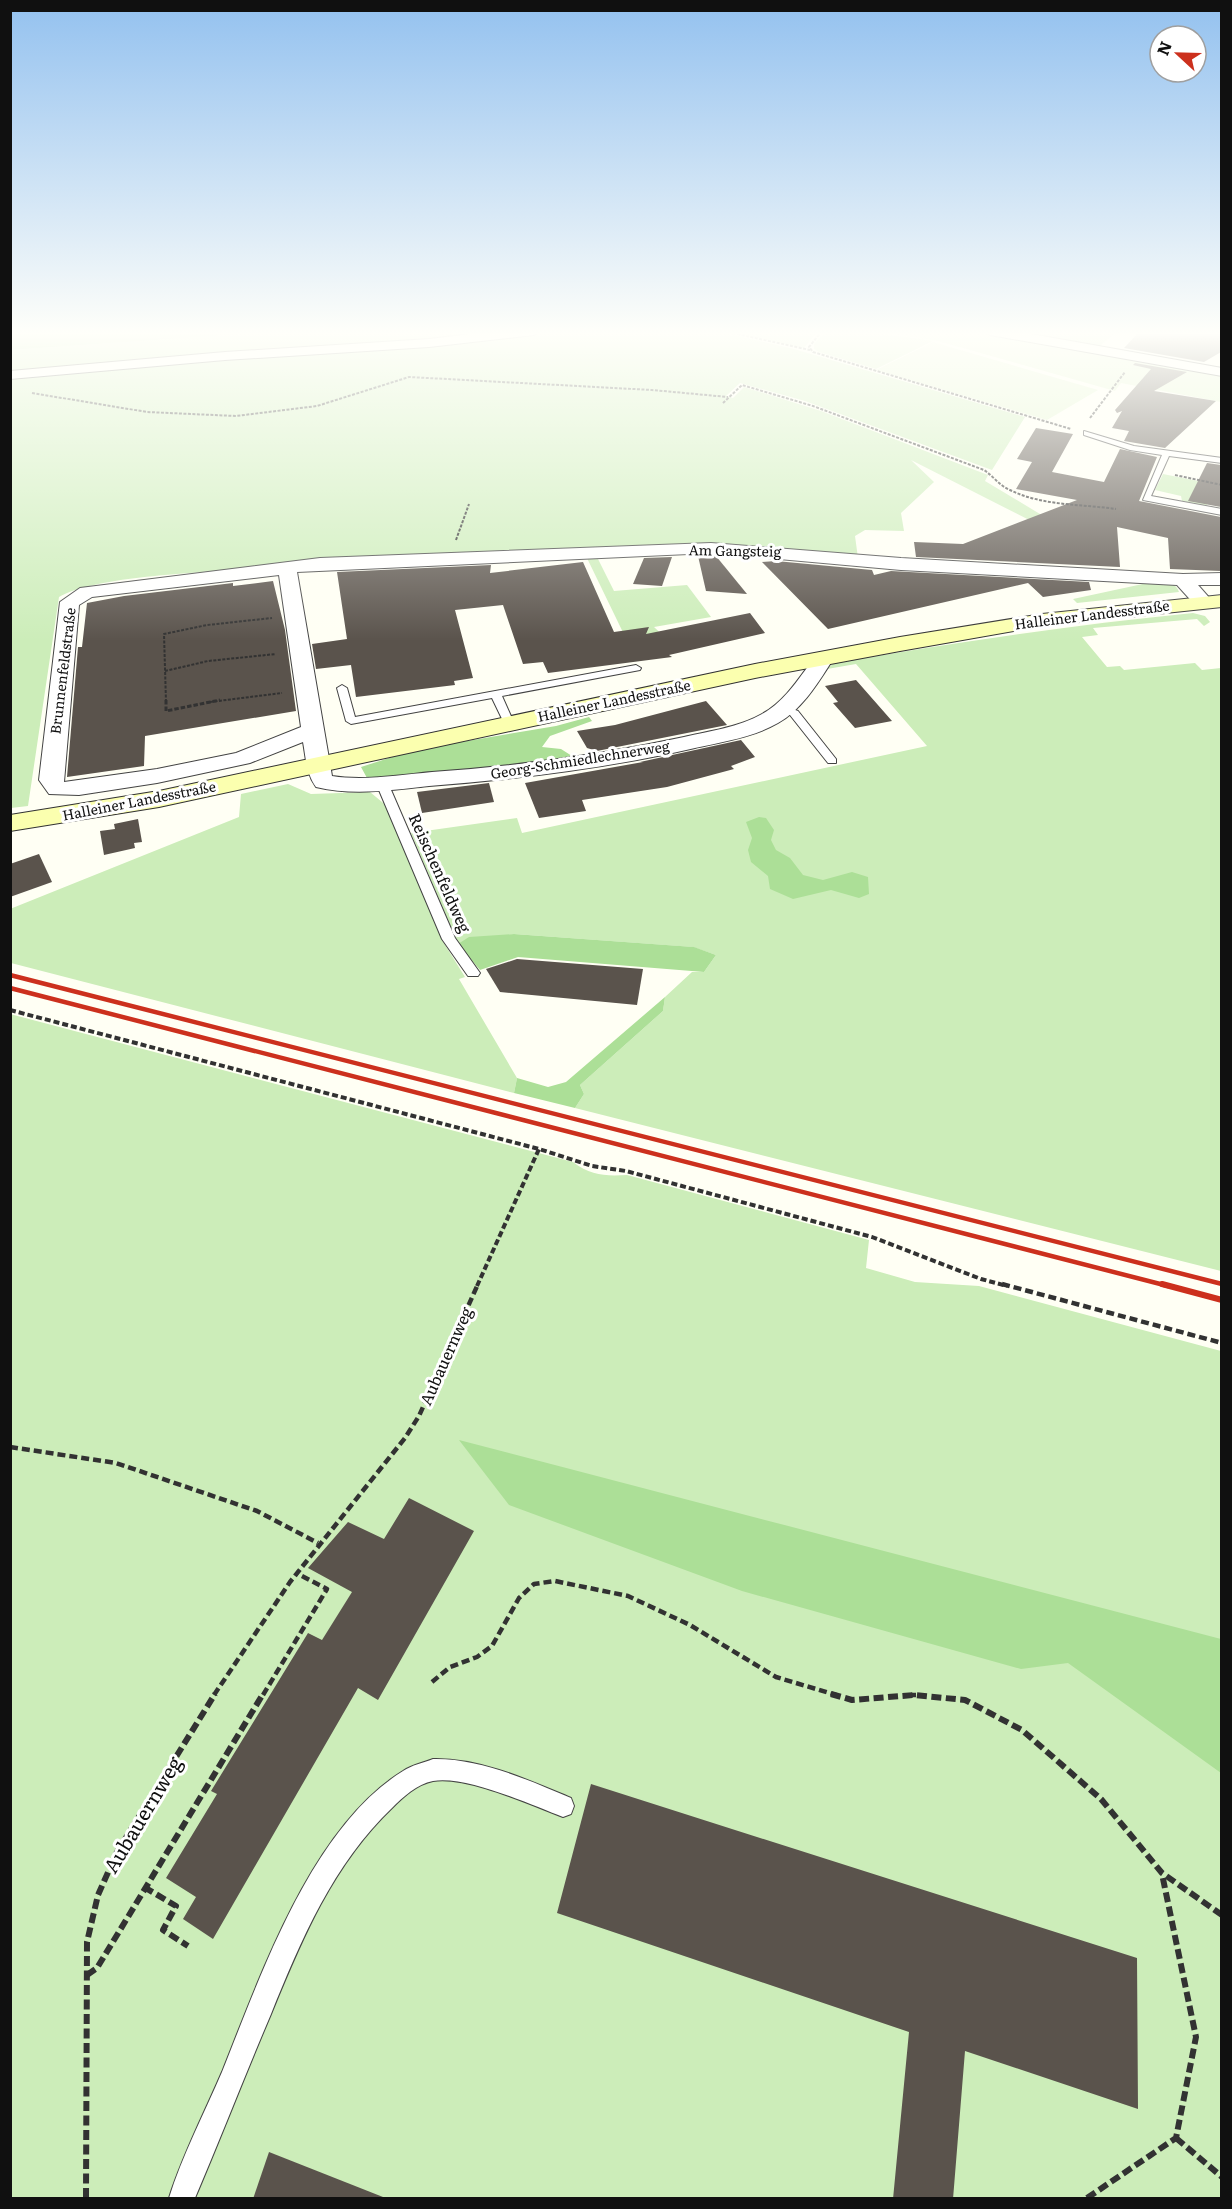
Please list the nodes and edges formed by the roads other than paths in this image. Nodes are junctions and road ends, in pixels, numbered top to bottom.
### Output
1 (1087, 434) dead end
2 (1167, 452) junction
3 (1221, 461) edge
4 (1221, 512) edge
5 (287, 569) junction
6 (1221, 579) edge
7 (1183, 580) junction
8 (1212, 602) edge
9 (824, 658) junction
10 (636, 668) dead end
11 (342, 688) dead end
12 (496, 695) junction
13 (782, 708) junction
14 (509, 723) junction
15 (312, 731) junction
16 (832, 761) dead end
17 (320, 765) junction
18 (382, 783) junction
19 (10, 823) edge
20 (473, 973) dead end
21 (563, 1806) dead end
22 (182, 2199) edge

1 - 2 lane
2 - 3 lane
2 - 4 lane
5 - 7 street, Am Gangsteig
5 - 15 street
5 - 15 street, Brunnenfeldstraße
6 - 7 street, Am Gangsteig
7 - 8 street
8 - 9 main road, Halleiner Landesstraße
9 - 13 street, Georg-Schmiedlechnerweg
9 - 14 main road, Halleiner Landesstraße
10 - 12 lane
11 - 12 lane
12 - 14 lane
13 - 16 lane
13 - 18 street, Georg-Schmiedlechnerweg
14 - 17 main road, Halleiner Landesstraße
15 - 17 street
17 - 18 street, Georg-Schmiedlechnerweg
17 - 19 main road, Halleiner Landesstraße
18 - 20 lane, Reischenfeldweg
21 - 22 lane

